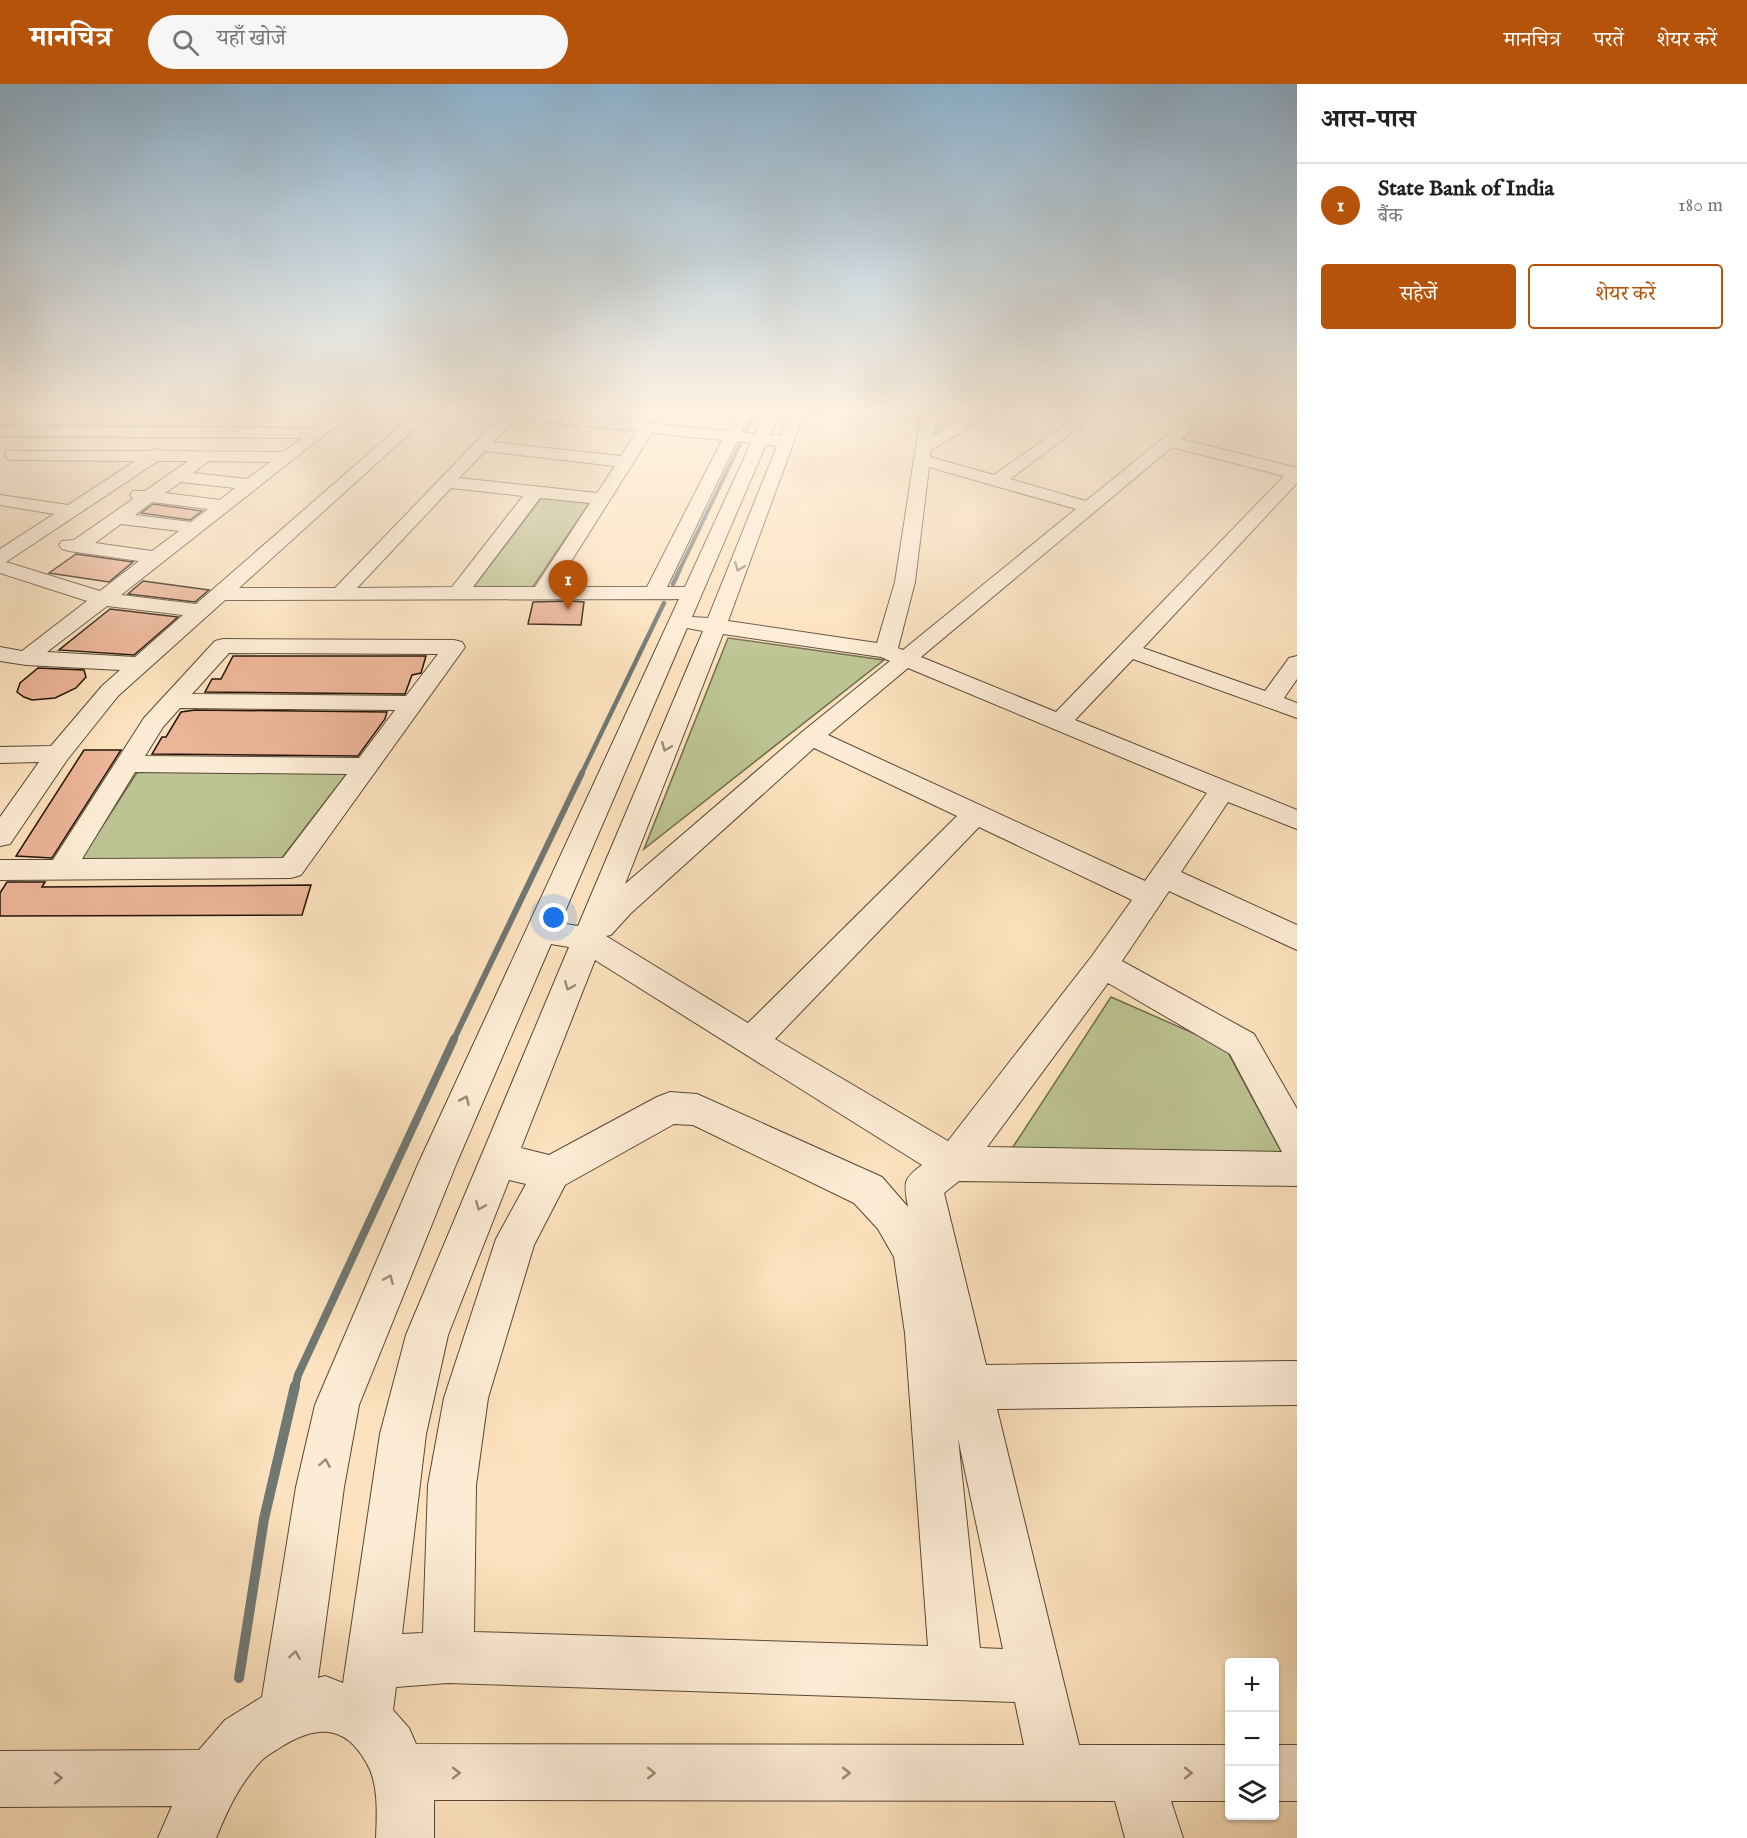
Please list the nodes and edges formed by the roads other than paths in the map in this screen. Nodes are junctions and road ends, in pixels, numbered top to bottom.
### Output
1 (93, 496) edge
2 (149, 496) joint
3 (237, 496) edge
4 (331, 496) edge
5 (433, 496) edge
6 (532, 496) edge
7 (572, 496) edge
8 (604, 496) edge
9 (719, 496) edge
10 (734, 496) edge
11 (748, 496) edge
12 (916, 496) edge
13 (1051, 496) edge
14 (1103, 496) edge
15 (1275, 496) edge
16 (602, 499) junction
17 (0, 500) edge
18 (224, 506) junction
19 (1089, 507) junction
20 (70, 511) junction
21 (118, 518) junction
22 (195, 528) junction
23 (28, 539) junction
24 (78, 546) junction
25 (0, 558) edge
26 (157, 558) junction
27 (0, 567) edge
28 (341, 593) junction
29 (458, 593) junction
30 (541, 593) junction
31 (654, 593) junction
32 (220, 594) junction
33 (104, 599) junction
34 (685, 607) junction
35 (200, 611) junction
36 (716, 625) junction
37 (1129, 650) junction
38 (0, 654) edge
39 (896, 655) junction
40 (26, 658) junction
41 (1297, 663) edge
42 (141, 664) junction
43 (174, 701) junction
44 (1269, 701) junction
45 (413, 703) junction
46 (1297, 711) edge
47 (1060, 722) junction
48 (811, 736) junction
49 (58, 754) junction
50 (0, 755) edge
51 (128, 764) junction
52 (367, 766) junction
53 (1223, 789) junction
54 (975, 814) junction
55 (1297, 820) edge
56 (0, 837) edge
57 (0, 870) edge
58 (61, 870) junction
59 (1156, 886) junction
60 (541, 930) junction
61 (1297, 938) edge
62 (588, 940) junction
63 (1102, 965) junction
64 (751, 1042) junction
65 (1297, 1144) edge
66 (498, 1160) junction
67 (953, 1164) junction
68 (1297, 1169) edge
69 (552, 1173) junction
70 (1297, 1383) edge
71 (969, 1387) junction
72 (448, 1657) junction
73 (372, 1662) junction
74 (956, 1673) junction
75 (1036, 1676) junction
76 (286, 1713) junction
77 (365, 1719) junction
78 (398, 1773) junction
79 (1058, 1773) junction
80 (1135, 1773) junction
81 (1225, 1773) edge
82 (1279, 1773) edge
83 (1297, 1773) edge
84 (212, 1778) junction
85 (0, 1779) edge
86 (187, 1838) edge
87 (405, 1838) edge
88 (1154, 1838) edge

1 - 20 street
2 - 18 street
2 - 21 street
3 - 18 street
4 - 32 street
5 - 28 street
6 - 29 street
7 - 16 street
8 - 16 street
9 - 31 street
10 - 34 street
11 -> 36 street
12 - 39 street
13 - 19 street
14 - 19 street
15 - 37 street
16 - 30 street
17 - 20 street
18 - 22 street
19 - 39 street
20 - 23 street
21 - 22 street
21 - 24 street
22 - 26 street
23 - 24 street
23 - 25 street
24 - 26 street
26 - 33 street
27 - 33 street
28 - 29 street
28 - 32 street
29 - 30 street
30 - 31 street
31 - 34 street
32 - 35 street
33 - 35 street
33 - 40 street
34 - 36 street
34 - 60 street
35 - 42 street
36 - 39 street
36 -> 62 street
37 - 44 street
37 - 47 street
38 - 40 street
39 - 47 street
39 - 48 street
40 - 42 street
41 - 44 street
42 - 49 street
43 - 45 street
43 - 45 street
43 - 51 street
44 - 46 street
45 - 52 street
47 - 53 street
48 - 54 street
48 - 62 street
49 - 50 street
49 - 56 street
51 - 52 street
51 - 58 street
52 - 58 street
53 - 55 street
53 - 59 street
54 - 59 street
54 - 64 street
57 - 58 street
59 - 61 street
59 - 63 street
60 - 62 street
76 -> 60 street
62 - 64 street
62 -> 66 street
63 - 65 street
63 - 67 street
64 - 67 street
66 - 69 street
66 -> 73 street
67 - 68 street
67 - 71 street
69 - 72 street
69 - 74 street
70 - 71 street
71 - 75 street
72 - 73 street
72 - 74 street
73 - 77 street
74 - 75 street
75 - 79 street
76 - 77 street
76 - 84 street
77 - 78 street
78 -> 79 street
78 - 87 street
79 - 80 street
80 -> 81 street
80 - 88 street
82 - 83 street
85 -> 84 street
84 - 86 street

